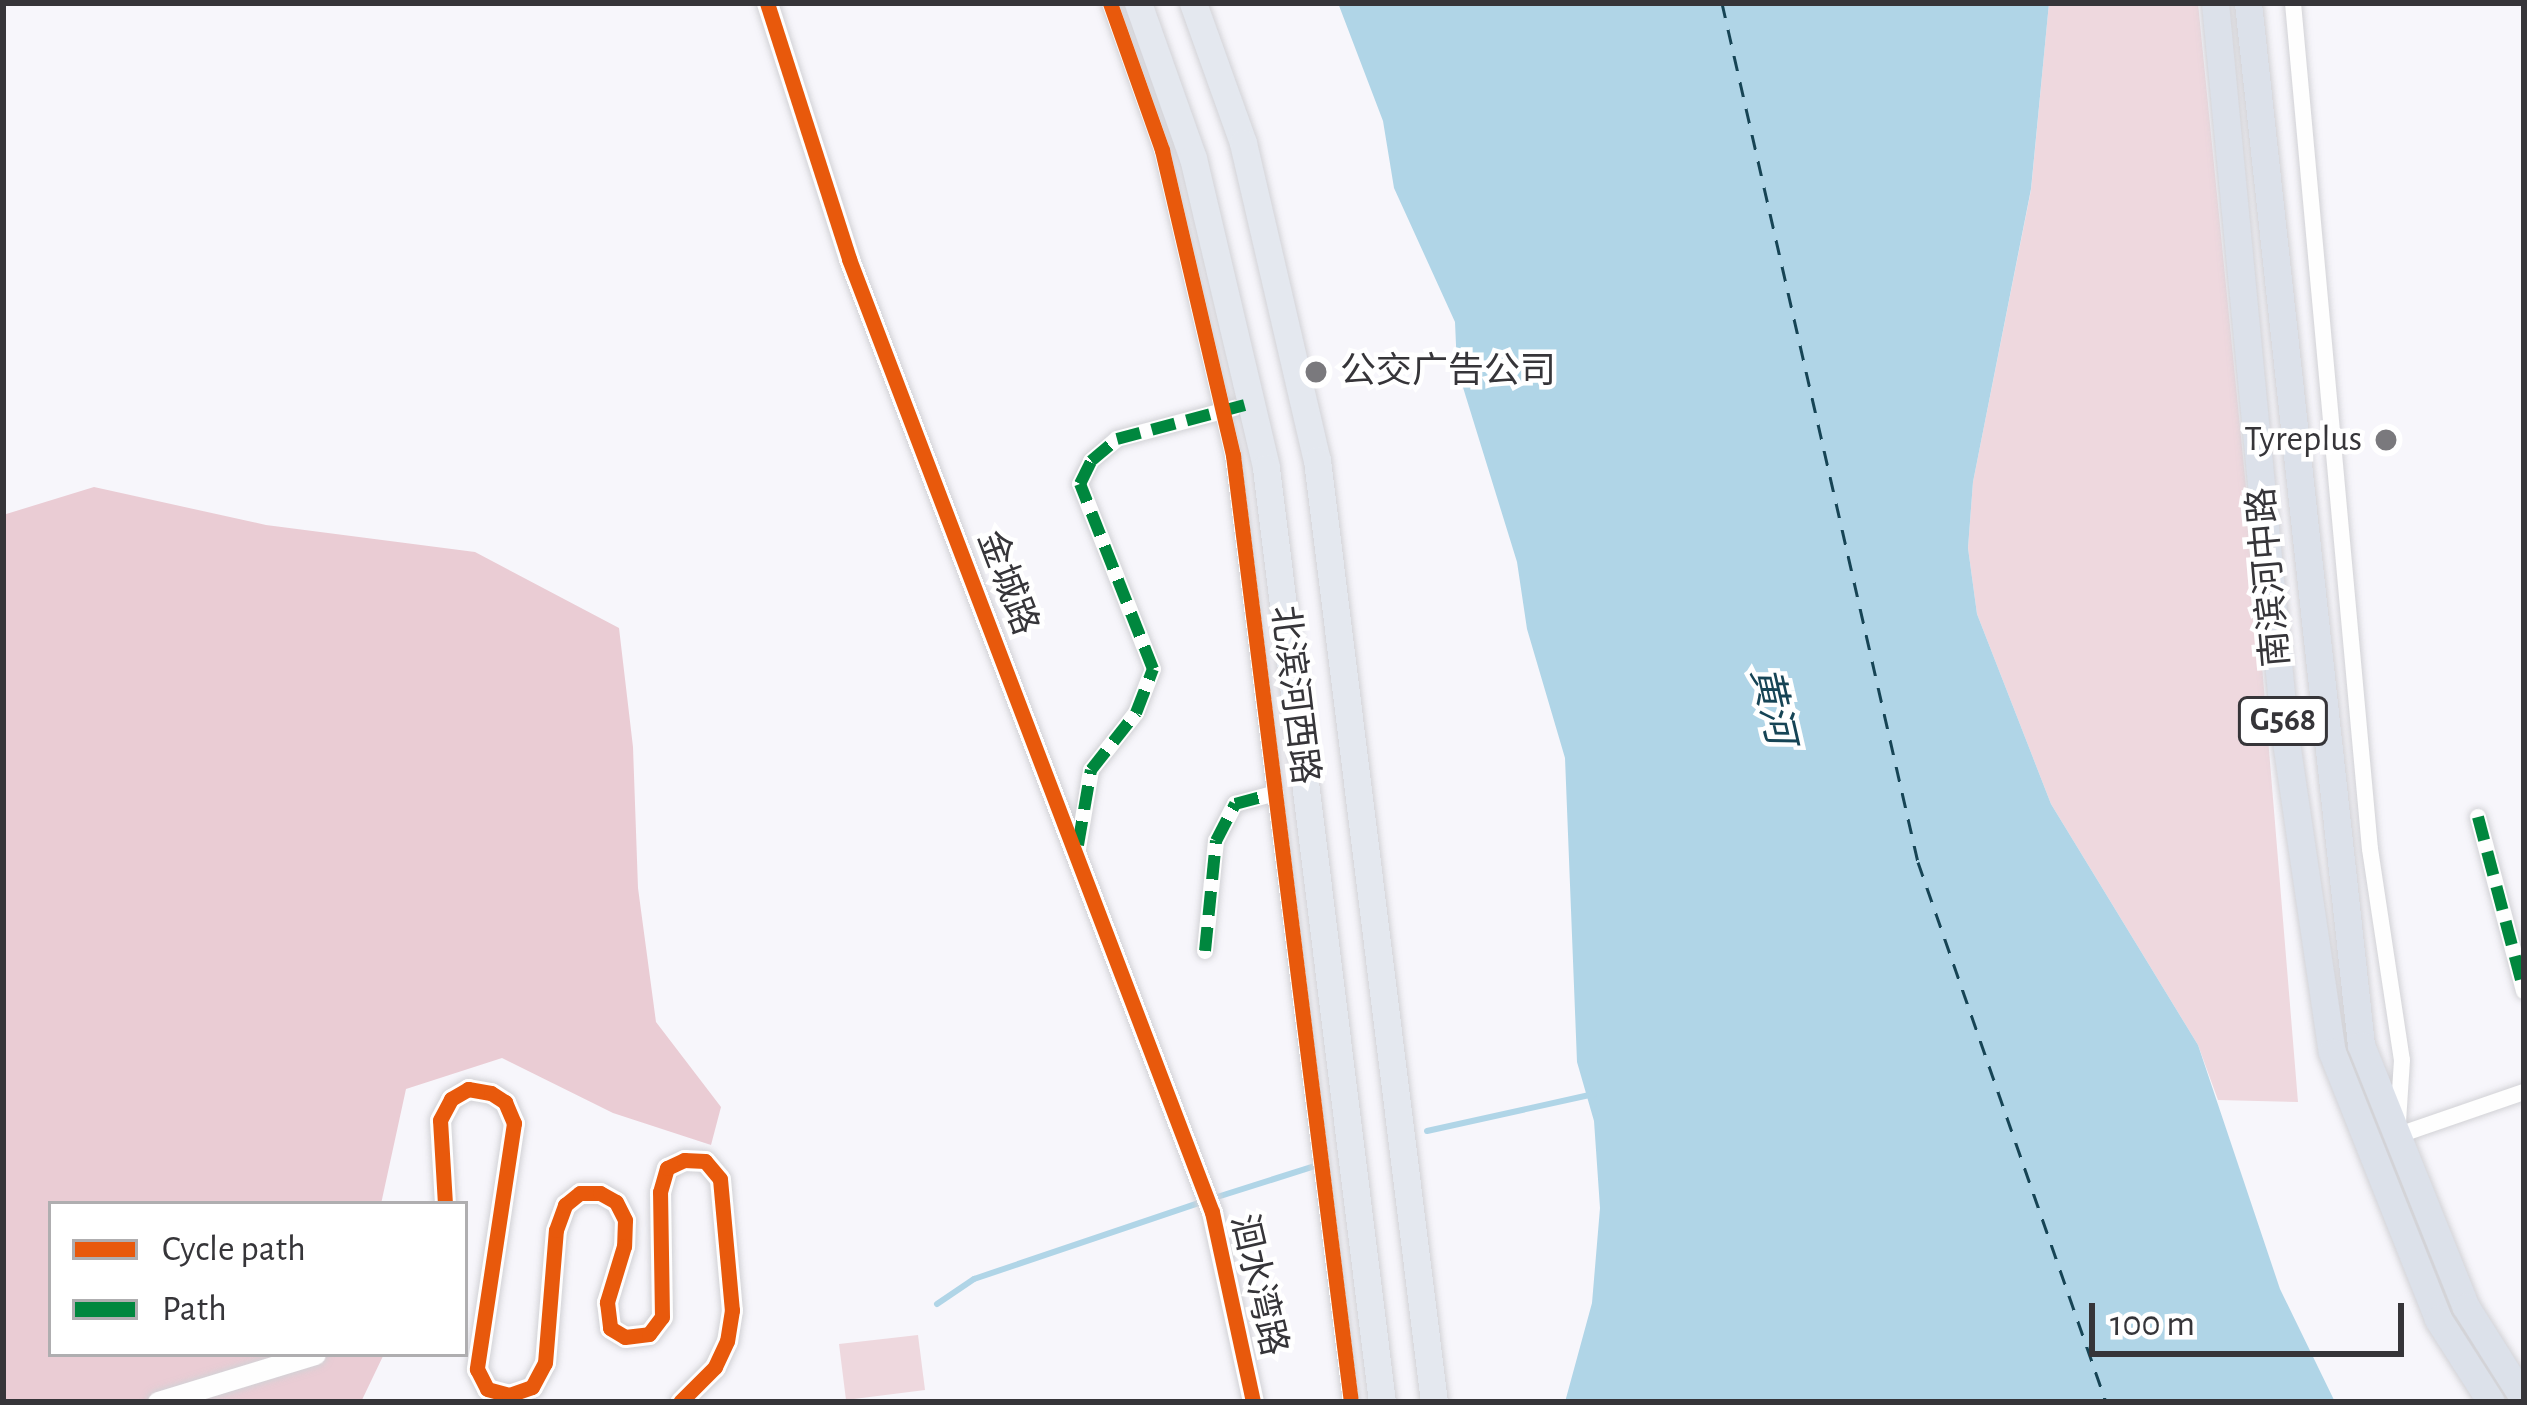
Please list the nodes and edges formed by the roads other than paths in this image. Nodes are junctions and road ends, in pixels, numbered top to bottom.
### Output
1 (767, 3) edge
2 (1110, 3) edge
3 (1138, 3) edge
4 (1193, 3) edge
5 (2215, 3) edge
6 (2248, 3) edge
7 (2293, 3) edge
8 (1252, 403) junction
9 (1224, 411) junction
10 (1276, 793) junction
11 (2478, 817) dead end
12 (1076, 855) junction
13 (1204, 951) dead end
14 (2524, 992) edge
15 (2524, 1092) edge
16 (2398, 1135) junction
17 (2370, 1146) junction
18 (1201, 1181) joint
19 (446, 1201) edge
20 (305, 1357) edge
21 (2524, 1399) edge
22 (158, 1402) edge
23 (680, 1402) edge
24 (1253, 1402) edge
25 (1351, 1402) edge
26 (1382, 1402) edge
27 (1434, 1402) edge
28 (2491, 1402) edge

1 - 12 street, 金城路
2 - 9 street
3 - 8 main road, 北滨河西路
4 - 27 main road, 北滨河西路
5 - 17 highway, 南滨河中路 / G568
6 - 16 highway, 南滨河中路 / G568
7 - 16 street
8 - 9 street
8 - 26 main road, 北滨河西路
9 - 10 street
9 - 12 street
10 - 13 street
10 - 25 street
11 - 14 street
12 - 18 street, 金城路
15 - 16 street
16 - 17 street
16 - 21 highway, 南滨河中路 / G568
17 - 28 highway, 南滨河中路 / G568
18 - 24 street, 洄水湾路
19 - 23 street
20 - 22 street

